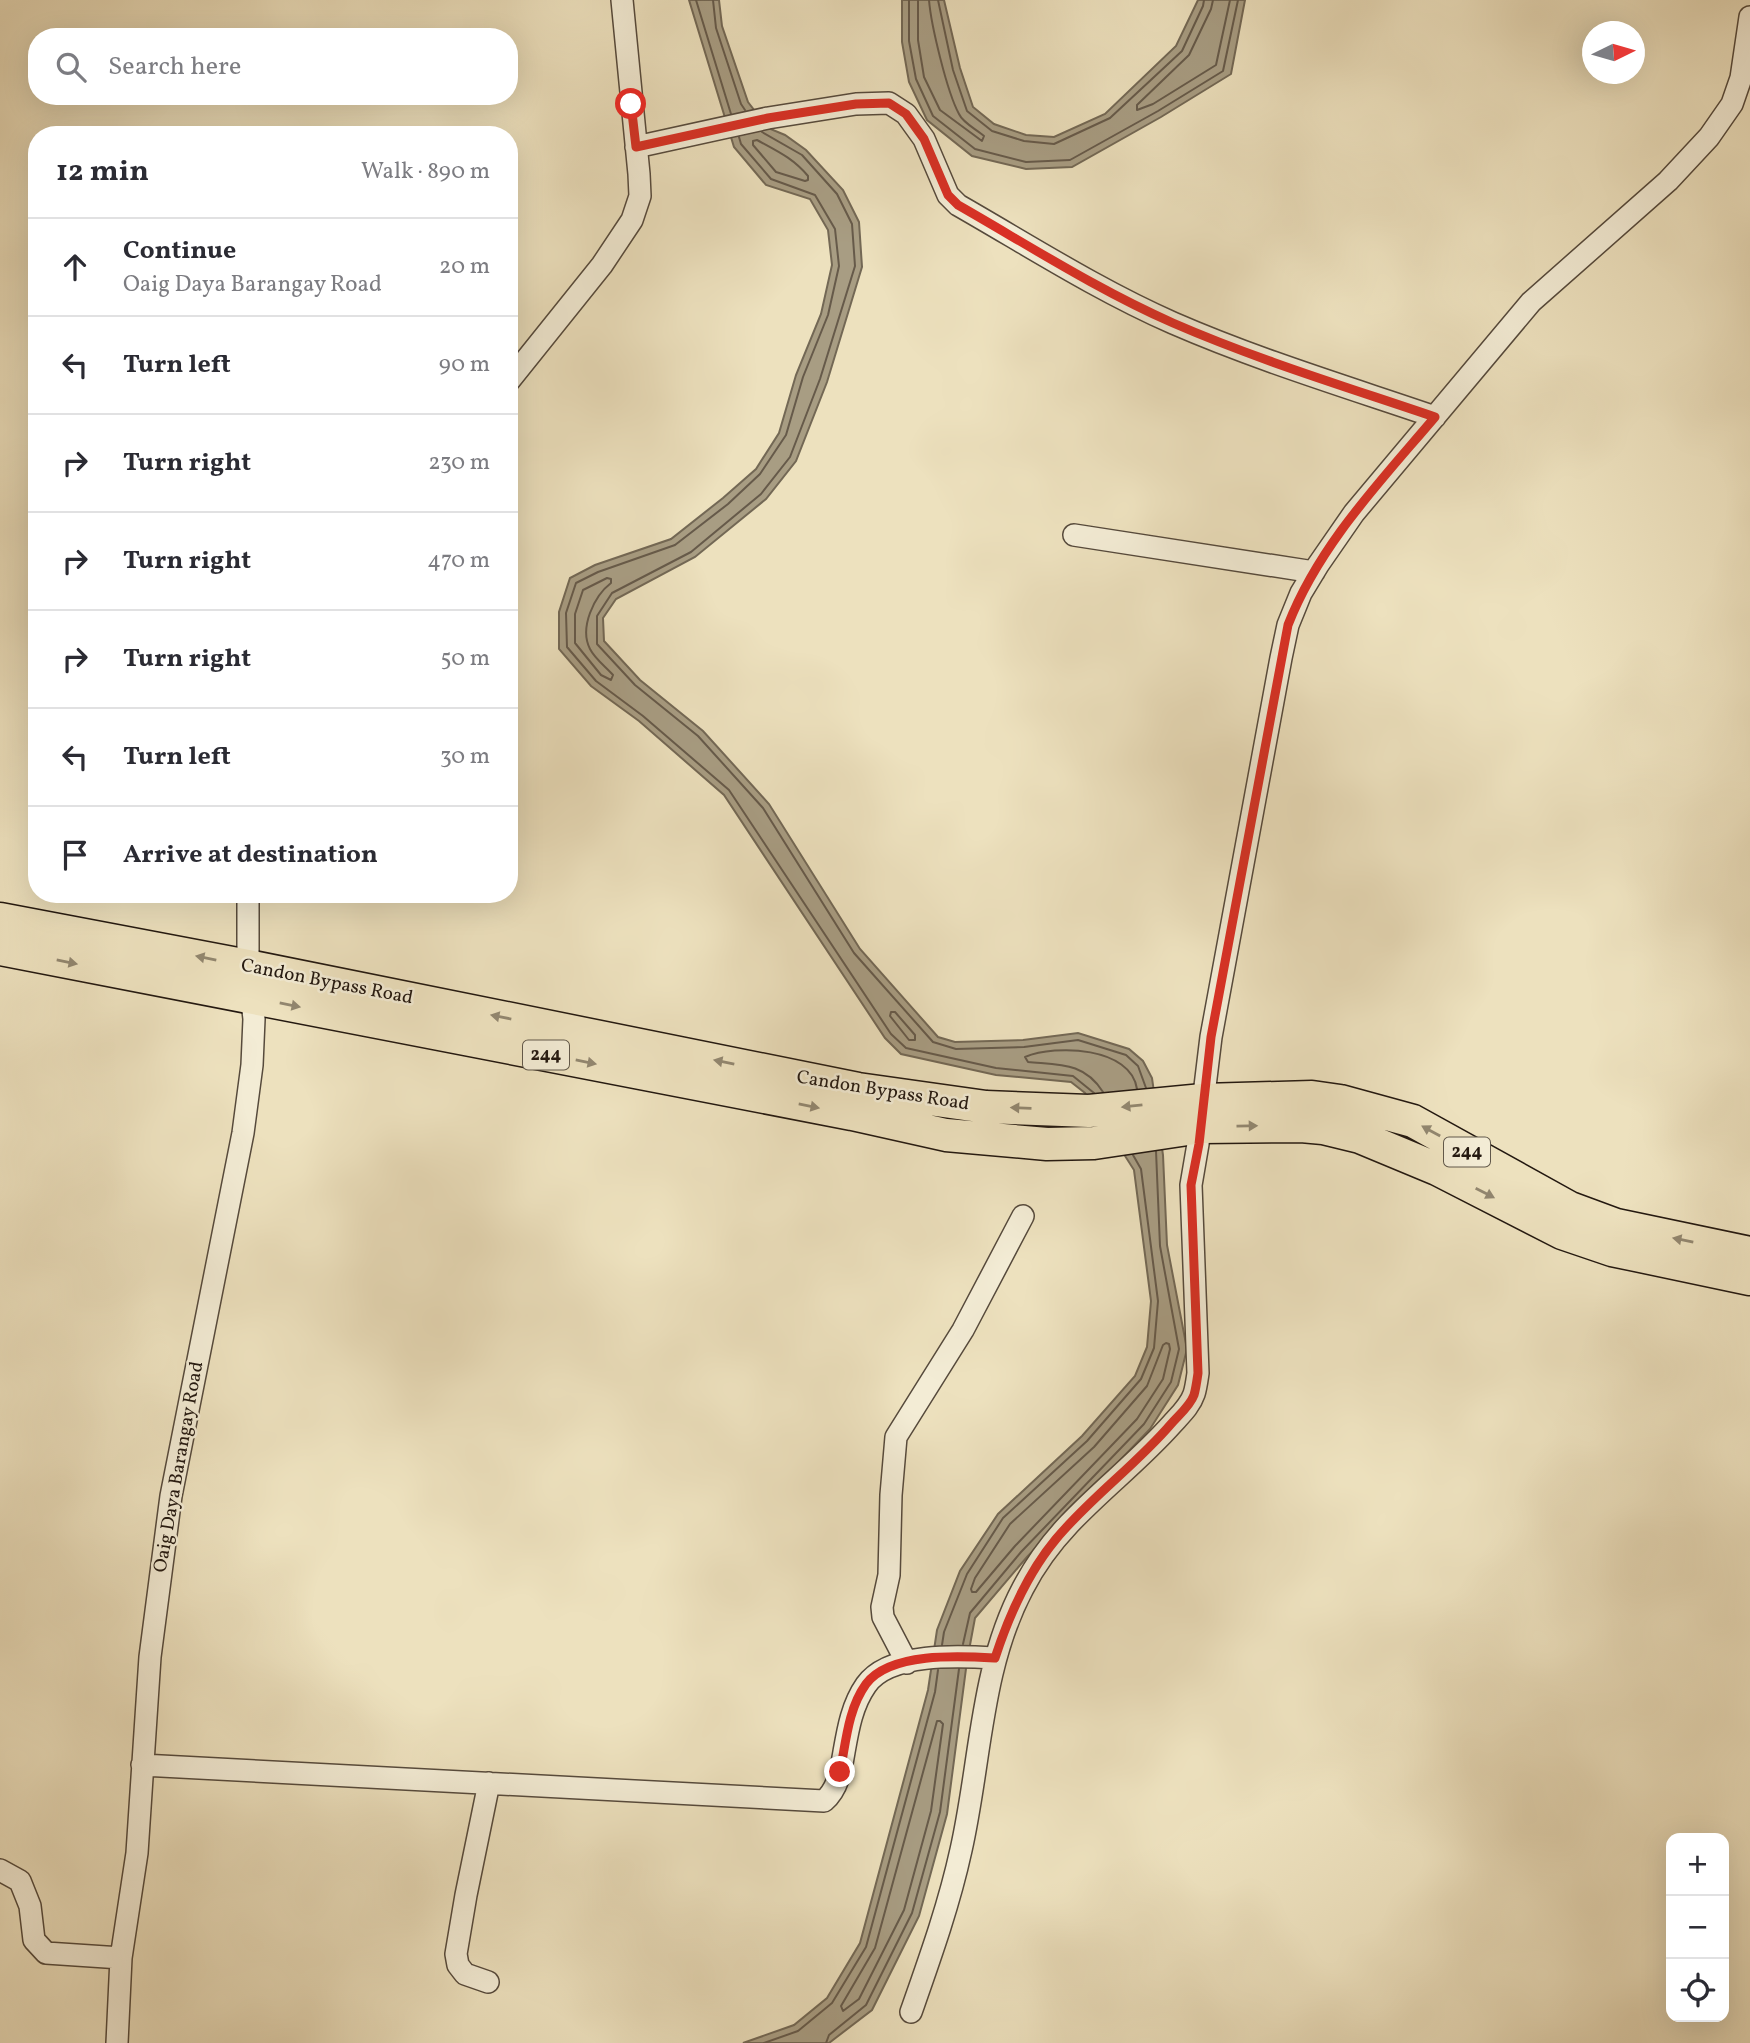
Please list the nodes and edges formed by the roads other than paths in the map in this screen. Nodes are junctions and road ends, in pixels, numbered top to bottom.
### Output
1 (622, 0) edge
2 (1750, 17) edge
3 (636, 147) junction
4 (518, 370) edge
5 (1435, 417) junction
6 (1074, 535) dead end
7 (1314, 572) junction
8 (248, 903) edge
9 (0, 919) edge
10 (0, 948) edge
11 (248, 966) junction
12 (251, 998) junction
13 (1189, 1115) junction
14 (1023, 1216) dead end
15 (1750, 1253) edge
16 (1750, 1279) edge
17 (995, 1658) junction
18 (907, 1663) junction
19 (142, 1765) junction
20 (489, 1783) junction
21 (0, 1870) edge
22 (121, 1958) junction
23 (488, 1982) dead end
24 (911, 2011) dead end
25 (117, 2043) edge

1 - 3 street
2 - 5 street
3 - 4 street
3 - 5 street
5 - 7 street
6 - 7 street
7 - 13 street
8 - 11 street, Oaig Daya Barangay Road
11 -> 9 highway, Candon Bypass Road / 244
10 -> 12 highway, Candon Bypass Road / 244
11 - 12 street, Oaig Daya Barangay Road
13 -> 11 highway, Candon Bypass Road / 244
12 -> 13 highway, Candon Bypass Road / 244
12 - 19 street, Oaig Daya Barangay Road
15 -> 13 highway, Candon Bypass Road / 244
13 -> 16 highway, Candon Bypass Road / 244
13 - 17 street
14 - 18 street
17 - 18 street
17 - 24 street
18 - 20 street
19 - 20 street
19 - 22 street, Oaig Daya Barangay Road
20 - 23 street
21 - 22 street
22 - 25 street, Oaig Daya Barangay Road

